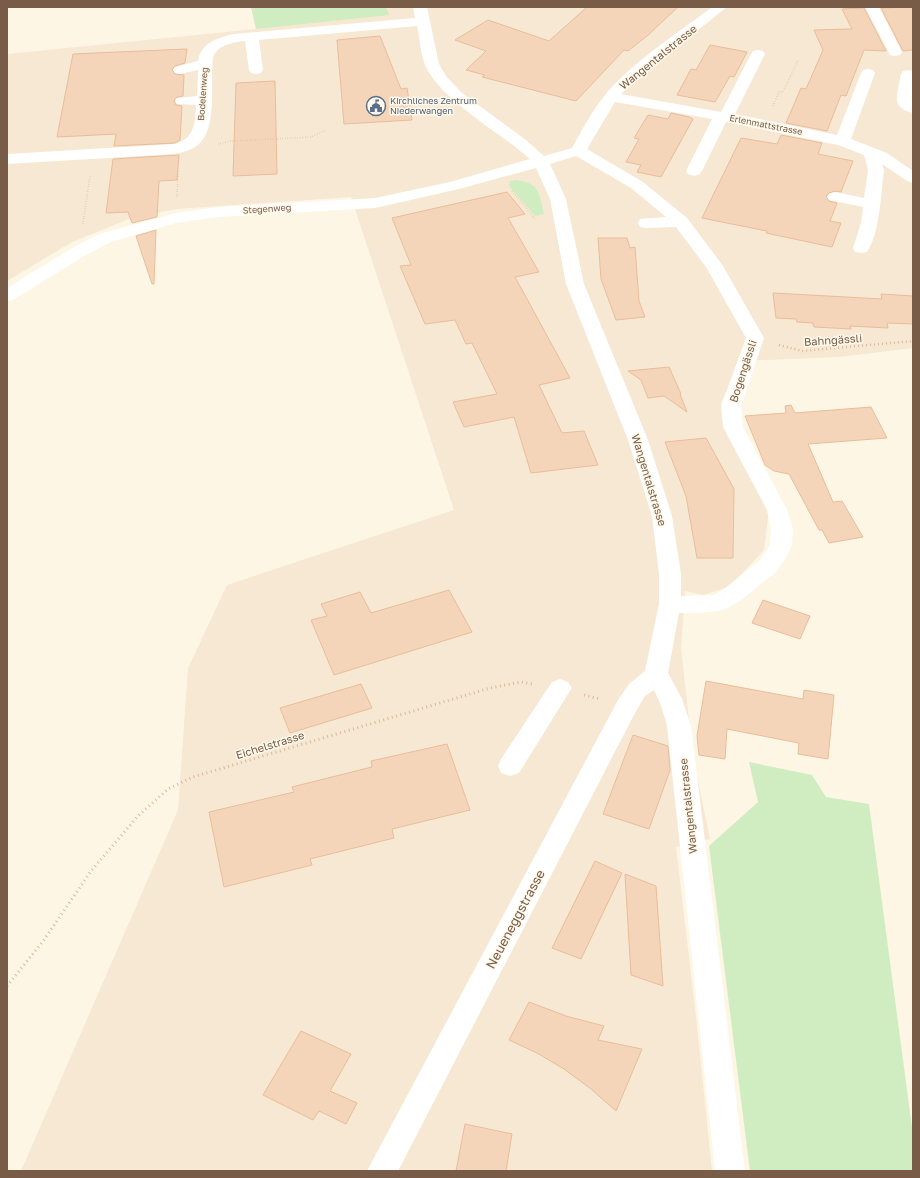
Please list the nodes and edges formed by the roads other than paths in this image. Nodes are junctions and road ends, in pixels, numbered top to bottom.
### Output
1 (720, 7) edge
2 (872, 7) edge
3 (422, 14) edge
4 (251, 36) junction
5 (895, 52) dead end
6 (758, 54) dead end
7 (205, 64) junction
8 (180, 70) dead end
9 (256, 70) dead end
10 (868, 73) dead end
11 (908, 74) dead end
12 (611, 96) junction
13 (203, 100) junction
14 (182, 101) dead end
15 (913, 109) edge
16 (724, 117) junction
17 (842, 141) junction
18 (578, 151) junction
19 (871, 152) junction
20 (909, 158) dead end
21 (7, 160) edge
22 (540, 160) junction
23 (888, 160) junction
24 (694, 171) dead end
25 (913, 178) edge
26 (835, 197) dead end
27 (872, 204) junction
28 (681, 222) junction
29 (646, 223) dead end
30 (861, 248) dead end
31 (7, 296) edge
32 (670, 604) junction
33 (656, 674) junction
34 (560, 688) road end
35 (510, 766) dead end
36 (382, 1171) edge
37 (730, 1171) edge

1 - 12 street, Wangentalstrasse
2 - 5 street
3 - 4 street, Bodelenweg
3 - 22 street
4 - 7 street, Bodelenweg
4 - 9 street
6 - 16 street
7 - 8 street
7 - 13 street, Bodelenweg
10 - 17 street
11 - 15 street
12 - 16 street, Erlenmattstrasse
12 - 18 street, Wangentalstrasse
13 - 14 street
13 - 21 street, Bodelenweg
16 - 17 street, Erlenmattstrasse
16 - 24 street
17 - 19 street, Erlenmattstrasse
18 - 22 street
18 - 28 street, Bogengässli
19 - 23 street, Erlenmattstrasse
19 - 27 street
20 - 23 street
22 - 31 street, Stegenweg
22 - 32 street, Wangentalstrasse
23 - 25 street, Erlenmattstrasse
26 - 27 street
27 - 30 street
28 - 29 street
28 - 32 street, Bogengässli
32 - 33 street, Wangentalstrasse
33 - 36 street, Neueneggstrasse
33 - 37 street, Wangentalstrasse
34 - 35 street

